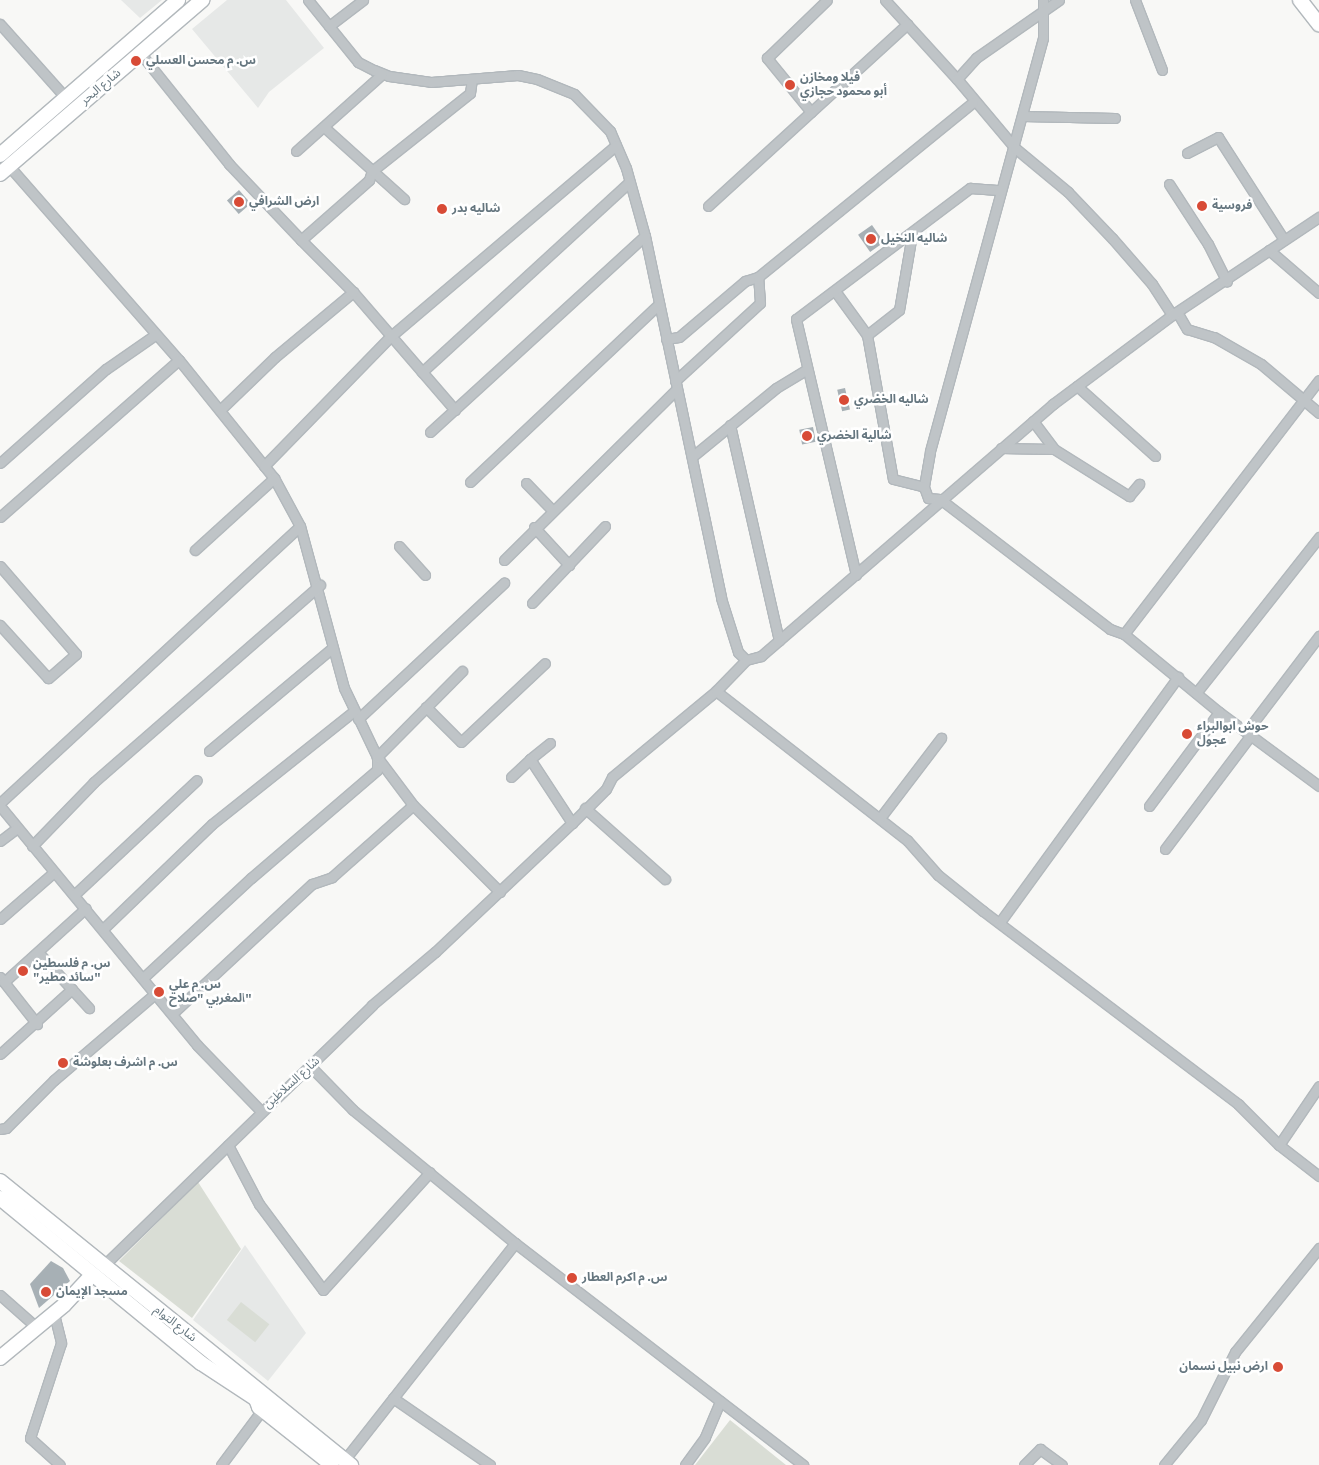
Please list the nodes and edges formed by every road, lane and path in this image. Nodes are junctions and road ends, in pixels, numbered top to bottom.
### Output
1 (179, 0) edge
2 (202, 0) edge
3 (308, 0) edge
4 (363, 0) edge
5 (827, 0) edge
6 (885, 0) edge
7 (1059, 0) edge
8 (1135, 0) edge
9 (1300, 0) edge
10 (1043, 5) edge
11 (190, 11) junction
12 (0, 24) edge
13 (907, 24) junction
14 (1319, 24) edge
15 (329, 26) junction
16 (141, 54) junction
17 (1162, 70) dead end
18 (382, 74) junction
19 (472, 79) junction
20 (957, 79) junction
21 (66, 98) junction
22 (973, 102) junction
23 (811, 112) junction
24 (1023, 116) junction
25 (1115, 118) dead end
26 (324, 127) junction
27 (616, 145) junction
28 (1015, 148) junction
29 (296, 151) dead end
30 (1187, 153) dead end
31 (0, 155) edge
32 (4, 170) edge
33 (372, 171) junction
34 (629, 182) junction
35 (1170, 184) dead end
36 (1001, 190) junction
37 (404, 199) dead end
38 (708, 206) dead end
39 (1319, 217) edge
40 (912, 234) junction
41 (646, 236) junction
42 (301, 240) junction
43 (1284, 240) junction
44 (1269, 250) junction
45 (758, 277) junction
46 (1227, 282) junction
47 (835, 291) junction
48 (353, 292) junction
49 (1319, 293) edge
50 (659, 304) junction
51 (1174, 314) junction
52 (155, 335) junction
53 (867, 335) junction
54 (391, 336) junction
55 (666, 339) junction
56 (179, 360) junction
57 (806, 370) junction
58 (422, 372) junction
59 (1319, 380) edge
60 (675, 386) junction
61 (1077, 386) junction
62 (1303, 401) junction
63 (220, 410) junction
64 (455, 410) junction
65 (1319, 413) edge
66 (1033, 421) junction
67 (730, 426) junction
68 (430, 432) dead end
69 (1001, 448) junction
70 (1054, 448) junction
71 (693, 456) junction
72 (1155, 456) dead end
73 (0, 462) edge
74 (264, 466) junction
75 (274, 478) junction
76 (470, 482) dead end
77 (526, 483) dead end
78 (1138, 484) dead end
79 (924, 487) junction
80 (940, 499) junction
81 (551, 510) junction
82 (0, 517) edge
83 (300, 526) junction
84 (605, 526) dead end
85 (534, 527) junction
86 (1319, 537) edge
87 (399, 546) dead end
88 (195, 550) dead end
89 (504, 560) dead end
90 (569, 565) junction
91 (0, 566) edge
92 (425, 575) dead end
93 (856, 575) junction
94 (504, 583) dead end
95 (320, 585) junction
96 (532, 603) dead end
97 (0, 624) edge
98 (1124, 634) junction
99 (1319, 636) edge
100 (779, 640) junction
101 (332, 648) junction
102 (746, 660) junction
103 (546, 663) dead end
104 (462, 671) dead end
105 (1178, 677) junction
106 (716, 691) junction
107 (1196, 693) junction
108 (426, 707) junction
109 (1219, 712) junction
110 (356, 715) junction
111 (1249, 734) junction
112 (941, 738) dead end
113 (550, 743) dead end
114 (209, 751) dead end
115 (377, 757) junction
116 (530, 759) junction
117 (511, 777) dead end
118 (197, 780) dead end
119 (1319, 786) edge
120 (0, 804) edge
121 (413, 805) junction
122 (1149, 806) dead end
123 (585, 808) junction
124 (880, 818) junction
125 (572, 822) junction
126 (16, 829) junction
127 (0, 841) edge
128 (32, 846) junction
129 (1165, 849) dead end
130 (53, 873) junction
131 (665, 879) dead end
132 (500, 892) junction
133 (74, 895) junction
134 (86, 908) junction
135 (0, 919) edge
136 (1000, 922) junction
137 (103, 929) junction
138 (38, 952) junction
139 (144, 978) junction
140 (2, 979) edge
141 (72, 989) junction
142 (156, 993) junction
143 (89, 1008) dead end
144 (173, 1013) junction
145 (37, 1024) junction
146 (0, 1054) edge
147 (311, 1067) junction
148 (1319, 1086) edge
149 (261, 1110) junction
150 (0, 1129) edge
151 (228, 1145) junction
152 (1279, 1145) junction
153 (430, 1172) junction
154 (1319, 1176) edge
155 (0, 1181) edge
156 (0, 1198) edge
157 (515, 1243) junction
158 (1319, 1248) edge
159 (98, 1271) junction
160 (0, 1295) edge
161 (54, 1314) junction
162 (35, 1326) junction
163 (0, 1358) edge
164 (393, 1398) junction
165 (720, 1401) junction
166 (262, 1410) junction
167 (342, 1464) edge
168 (60, 1465) edge
169 (221, 1465) edge
170 (490, 1465) edge
171 (685, 1465) edge
172 (803, 1465) edge
173 (1024, 1465) edge
174 (1062, 1465) edge
175 (1164, 1465) edge

1 - 11 main road
1 - 21 main road, شارع البحر
2 - 11 main road, شارع البحر
3 - 15 street
4 - 15 street
5 - 23 street
6 - 13 street
7 - 10 street
8 - 17 street
9 - 14 main road
10 - 20 street
10 - 24 street
11 - 16 main road, شارع البحر
12 - 21 street
13 - 20 street
13 - 23 street
15 - 18 street
16 - 32 main road, شارع البحر
16 - 42 street
18 - 19 street
18 - 26 street
19 - 27 street
19 - 33 street
20 - 22 street
21 - 31 main road, شارع البحر
22 - 28 street
22 - 45 street
23 - 38 street
24 - 25 street
24 - 28 street
26 - 29 street
26 - 33 street
27 - 34 street
27 - 54 street
28 - 36 street
28 - 51 street
30 - 43 street
32 - 52 street
33 - 37 street
33 - 42 street
34 - 41 street
34 - 58 street
35 - 46 street
36 - 40 street
36 - 79 street
39 - 43 street
40 - 47 street
40 - 53 street
41 - 50 street
41 - 64 street
42 - 48 street
43 - 44 street
44 - 46 street
44 - 49 street
45 - 55 street
45 - 60 street
46 - 51 street
47 - 53 street
47 - 57 street
48 - 54 street
48 - 63 street
50 - 55 street
50 - 76 street
51 - 61 street
51 - 62 street
52 - 56 street
52 - 73 street
53 - 79 street
54 - 58 street
54 - 74 street
55 - 60 street
56 - 63 street
56 - 82 street
57 - 67 street
57 - 93 street
58 - 64 street
59 - 62 street
60 - 71 street
60 - 81 street
61 - 66 street
61 - 72 street
62 - 65 street
62 - 98 street
63 - 74 street
64 - 68 street
66 - 69 street
66 - 70 street
67 - 71 street
67 - 100 street
69 - 70 street
69 - 80 street
70 - 78 street
71 - 102 street
74 - 75 street
75 - 83 street
75 - 88 street
77 - 81 street
79 - 80 street
80 - 93 street
80 - 98 street
81 - 85 street
83 - 95 street
83 - 120 street
84 - 90 street
85 - 89 street
85 - 90 street
86 - 107 street
87 - 92 street
90 - 96 street
91 - 97 street
93 - 100 street
94 - 110 street
95 - 101 street
95 - 128 street
98 - 105 street
99 - 111 street
100 - 102 street
101 - 110 street
101 - 114 street
102 - 106 street, شارع السلاطين
103 - 108 street
104 - 108 street
105 - 107 street
105 - 136 street
106 - 123 street, شارع السلاطين
106 - 124 street
107 - 109 street
108 - 115 street
109 - 111 street
109 - 122 street
110 - 115 street
110 - 137 street
111 - 119 street
111 - 129 street
112 - 124 street
113 - 116 street
115 - 121 street
115 - 139 street
116 - 117 street
116 - 125 street
118 - 133 street
120 - 126 street
121 - 132 street
121 - 144 street
123 - 125 street, شارع السلاطين
123 - 131 street
124 - 136 street
125 - 132 street, شارع السلاطين
126 - 127 street
126 - 128 street
128 - 130 street
130 - 133 street
130 - 135 street
132 - 147 street, شارع السلاطين
133 - 134 street
134 - 137 street
134 - 138 street
136 - 152 street
137 - 139 street
138 - 140 street
138 - 141 street
139 - 142 street
140 - 145 street
141 - 143 street
141 - 145 street
142 - 144 street
142 - 150 street
144 - 149 street
145 - 146 street
147 - 149 street, شارع السلاطين
147 - 153 street
148 - 152 street
149 - 151 street, شارع السلاطين
151 - 153 street
151 - 159 street, شارع السلاطين
152 - 154 street
153 - 157 street
155 - 159 main road, شارع التوام
156 - 159 main road, شارع التوام
157 - 164 street
157 - 165 street
158 - 175 street
159 - 161 main road, شارع السلاطين
159 - 166 main road, شارع التوام
159 - 167 main road, شارع التوام
160 - 162 street
161 - 162 main road, شارع السلاطين
161 - 168 street
162 - 163 main road, شارع السلاطين
164 - 167 street
164 - 170 street
165 - 171 street
165 - 172 street
166 - 167 main road, شارع التوام
166 - 169 street
173 - 174 street

